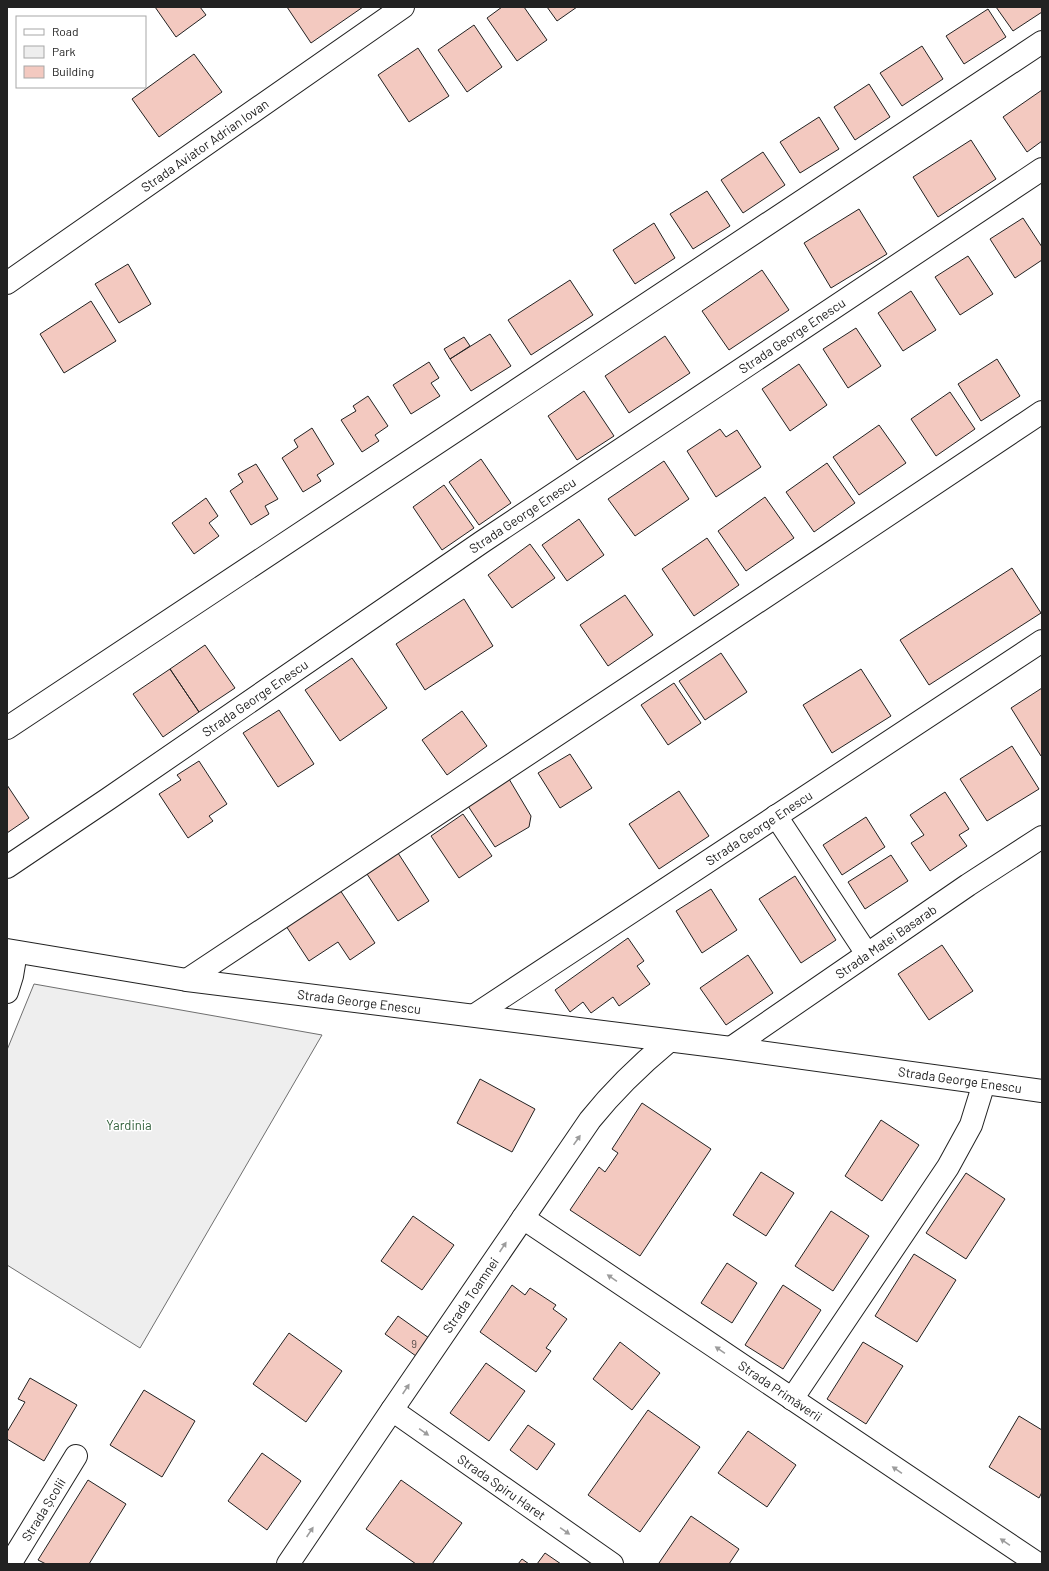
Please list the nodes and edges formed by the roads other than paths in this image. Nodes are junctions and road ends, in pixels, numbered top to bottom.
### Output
1 (403, 7) edge
2 (1042, 42) edge
3 (1042, 168) edge
4 (7, 283) edge
5 (1042, 412) edge
6 (1042, 641) edge
7 (7, 728) edge
8 (776, 816) junction
9 (1042, 837) edge
10 (7, 867) edge
11 (12, 951) edge
12 (867, 954) junction
13 (187, 980) junction
14 (7, 992) edge
15 (475, 1015) junction
16 (669, 1041) junction
17 (731, 1048) junction
18 (984, 1083) junction
19 (1042, 1091) edge
20 (523, 1218) junction
21 (792, 1399) junction
22 (392, 1410) junction
23 (76, 1456) dead end
24 (10, 1564) edge
25 (288, 1564) edge
26 (612, 1564) edge
27 (1038, 1564) edge

1 - 4 street, Strada Aviator Adrian Iovan
2 - 7 street
3 - 10 street, Strada George Enescu
5 - 13 street
6 - 8 street, Strada George Enescu
8 - 12 street
8 - 15 street, Strada George Enescu
9 - 12 street, Strada Matei Basarab
11 - 13 street, Strada George Enescu
11 - 14 street
12 - 17 street, Strada Matei Basarab
13 - 15 street, Strada George Enescu
15 - 16 street, Strada George Enescu
16 - 17 street, Strada George Enescu
20 -> 16 street, Strada Toamnei
17 - 18 street, Strada George Enescu
18 - 19 street, Strada George Enescu
18 - 21 street
21 -> 20 street, Strada Primăverii
22 -> 20 street, Strada Toamnei
27 -> 21 street, Strada Primăverii
25 -> 22 street, Strada Toamnei
22 -> 26 street, Strada Spiru Haret
23 - 24 street, Strada Școlii

